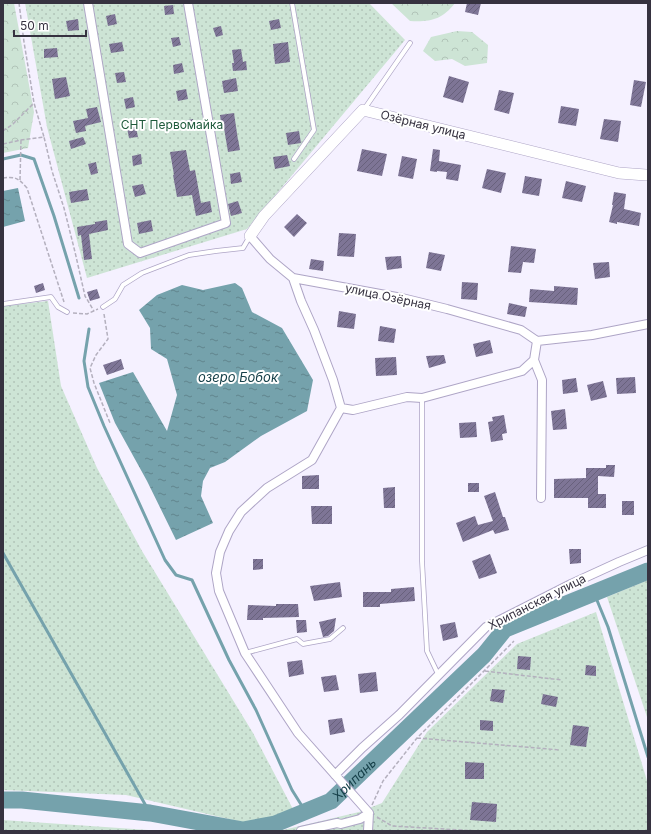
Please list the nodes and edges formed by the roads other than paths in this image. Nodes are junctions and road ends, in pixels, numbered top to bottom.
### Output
1 (88, 3) edge
2 (188, 3) edge
3 (292, 3) edge
4 (410, 44) dead end
5 (363, 110) junction
6 (294, 159) dead end
7 (648, 174) edge
8 (250, 236) junction
9 (293, 278) junction
10 (3, 304) edge
11 (103, 307) road end
12 (68, 312) road end
13 (648, 324) edge
14 (537, 341) junction
15 (534, 360) junction
16 (422, 398) junction
17 (341, 408) junction
18 (540, 498) dead end
19 (648, 550) edge
20 (343, 628) dead end
21 (245, 653) junction
22 (438, 674) junction
23 (335, 775) junction
24 (369, 812) junction
25 (301, 831) edge
26 (368, 831) edge

1 - 2 street
3 - 6 lane
4 - 5 lane
5 - 7 street, Озёрная улица
5 - 8 street, Озёрная улица
8 - 9 street, улица Озёрная
8 - 11 lane
9 - 14 street, улица Озёрная
9 - 17 street
10 - 12 lane
13 - 14 street
14 - 15 street
15 - 16 street
15 - 18 street
16 - 17 street
16 - 22 lane
17 - 21 street
19 - 22 street, Хрипанская улица
20 - 21 lane
21 - 23 street
22 - 23 street, Хрипанская улица
23 - 24 street
24 - 25 street
24 - 26 street

